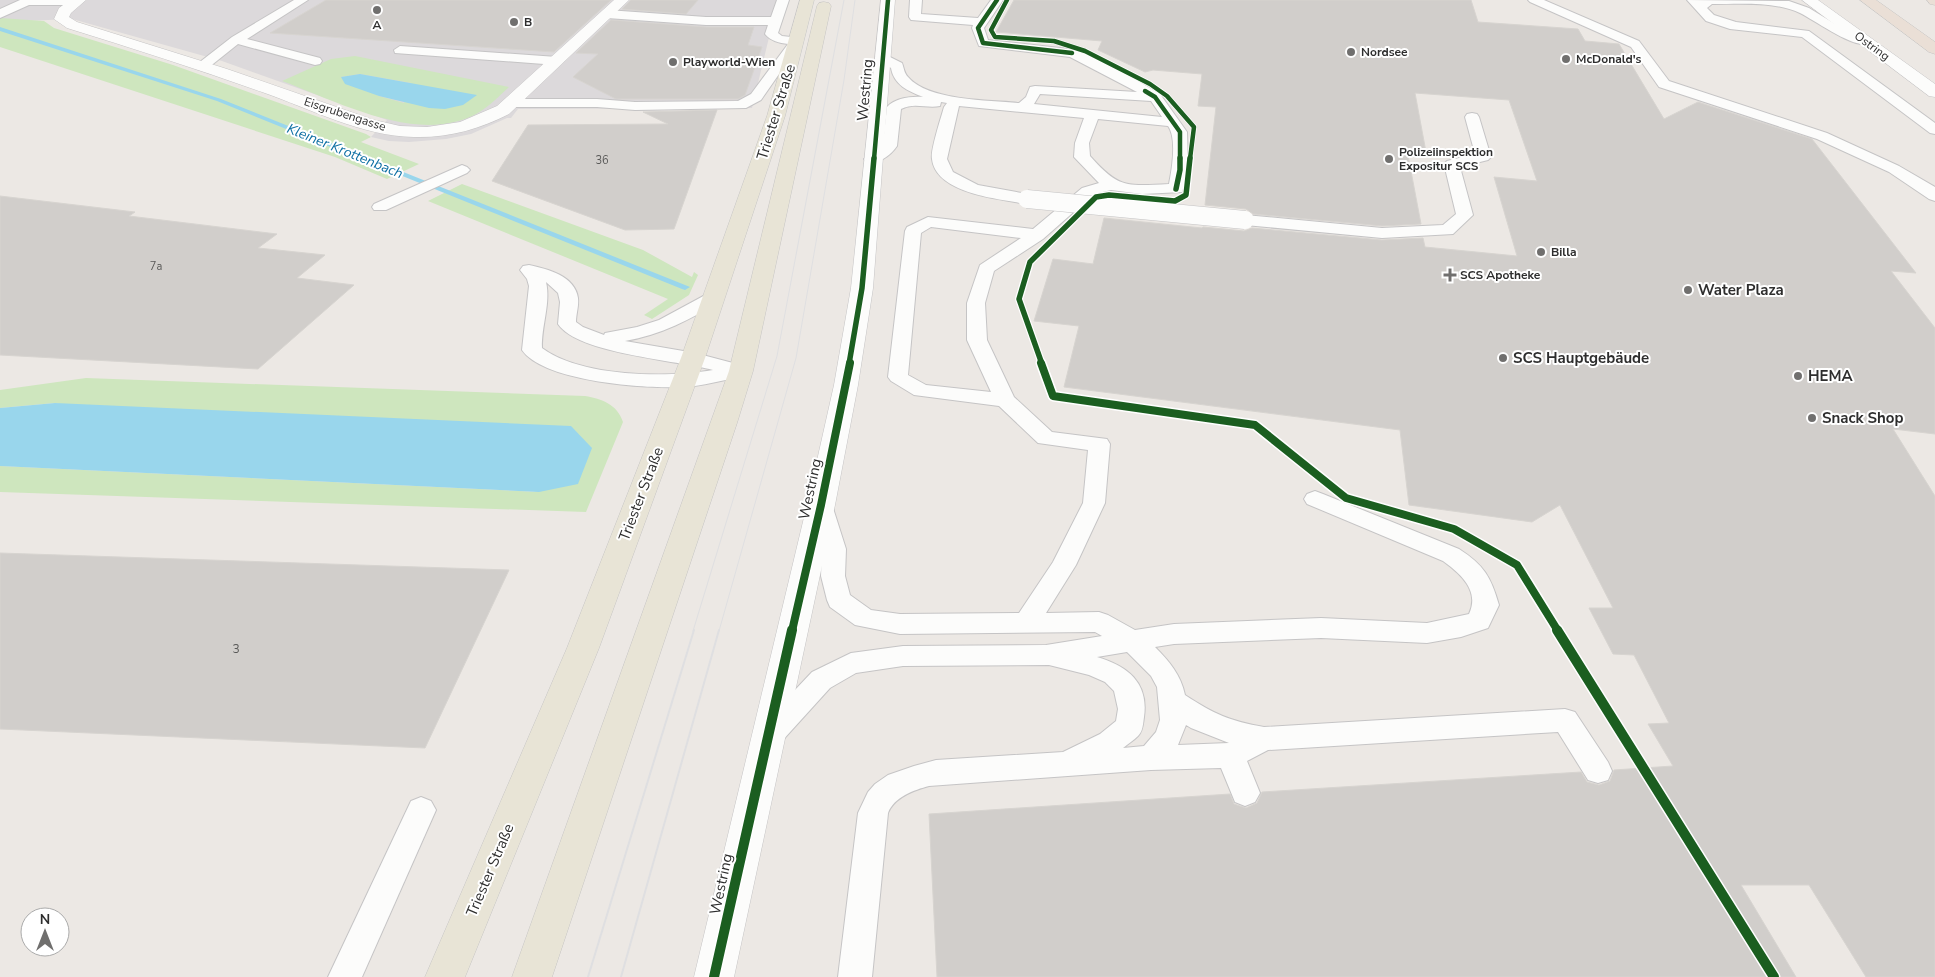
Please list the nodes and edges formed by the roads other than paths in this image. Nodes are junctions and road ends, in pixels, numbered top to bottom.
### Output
1 (7, 0) edge
2 (302, 0) edge
3 (622, 0) edge
4 (783, 0) edge
5 (806, 0) edge
6 (825, 0) edge
7 (888, 0) edge
8 (916, 0) edge
9 (997, 0) edge
10 (1534, 0) edge
11 (1809, 0) edge
12 (1867, 0) edge
13 (27, 1) junction
14 (78, 1) edge
15 (1696, 4) edge
16 (0, 14) edge
17 (607, 14) junction
18 (775, 21) junction
19 (981, 22) junction
20 (236, 40) junction
21 (796, 41) junction
22 (1865, 41) junction
23 (1935, 49) edge
24 (400, 50) dead end
25 (882, 57) junction
26 (314, 61) dead end
27 (557, 61) junction
28 (203, 65) junction
29 (1935, 92) edge
30 (1155, 96) junction
31 (512, 103) junction
32 (953, 104) junction
33 (1022, 108) junction
34 (1472, 117) dead end
35 (1091, 118) junction
36 (1174, 122) junction
37 (1935, 130) edge
38 (872, 159) junction
39 (456, 173) dead end
40 (1111, 185) junction
41 (1935, 196) edge
42 (380, 207) dead end
43 (1036, 235) junction
44 (714, 297) junction
45 (592, 339) junction
46 (688, 370) junction
47 (740, 371) junction
48 (1005, 400) junction
49 (1314, 499) dead end
50 (821, 505) junction
51 (1027, 622) junction
52 (1132, 641) junction
53 (1046, 655) junction
54 (1174, 702) junction
55 (767, 738) junction
56 (1264, 739) junction
57 (1231, 756) junction
58 (1151, 758) junction
59 (1063, 764) junction
60 (1598, 771) dead end
61 (1245, 793) dead end
62 (421, 810) dead end
63 (345, 977) edge
64 (445, 977) edge
65 (532, 977) edge
66 (714, 977) edge
67 (855, 977) edge

1 - 13 lane
2 - 20 lane
3 - 17 street, Eisgrubengasse
4 - 18 lane
5 - 21 main road, Triester Straße
6 - 47 main road, Triester Straße
7 - 25 street, Westring
8 - 19 lane
9 - 19 lane
10 - 41 lane
11 - 22 street, Ostring
12 - 23 highway
13 - 14 lane
13 - 16 lane
14 - 28 street, Eisgrubengasse
15 - 22 lane
15 - 37 lane
17 - 18 lane
17 - 27 street, Eisgrubengasse
18 - 21 lane
19 - 30 lane
20 - 26 lane
20 - 28 lane
21 - 31 lane
21 - 44 main road, Triester Straße
22 - 29 street, Ostring
24 - 27 lane
25 - 32 lane
25 - 38 street, Westring
27 - 31 street, Eisgrubengasse
28 - 31 street, Eisgrubengasse
30 - 33 lane
30 - 36 lane
32 - 33 lane
32 - 34 lane, bridge
32 - 35 lane
32 - 38 lane
33 - 35 lane
35 - 36 lane
35 - 40 lane
36 - 40 lane
38 - 50 street, Westring
39 - 42 lane
40 - 43 lane
43 - 48 lane
43 - 48 lane
44 - 45 lane
44 - 46 main road, Triester Straße
45 - 46 lane
45 - 46 lane
46 - 47 lane
46 - 64 main road, Triester Straße
47 - 65 main road, Triester Straße
48 - 51 lane
49 - 52 lane
50 - 51 lane
50 - 55 street, Westring
51 - 52 lane
52 - 53 lane
52 - 54 lane
53 - 55 lane
53 - 59 lane
54 - 56 lane
54 - 58 lane
55 - 66 street, Westring
56 - 57 lane
56 - 60 lane
57 - 58 lane
57 - 61 lane
58 - 59 lane
59 - 67 lane
62 - 63 lane

